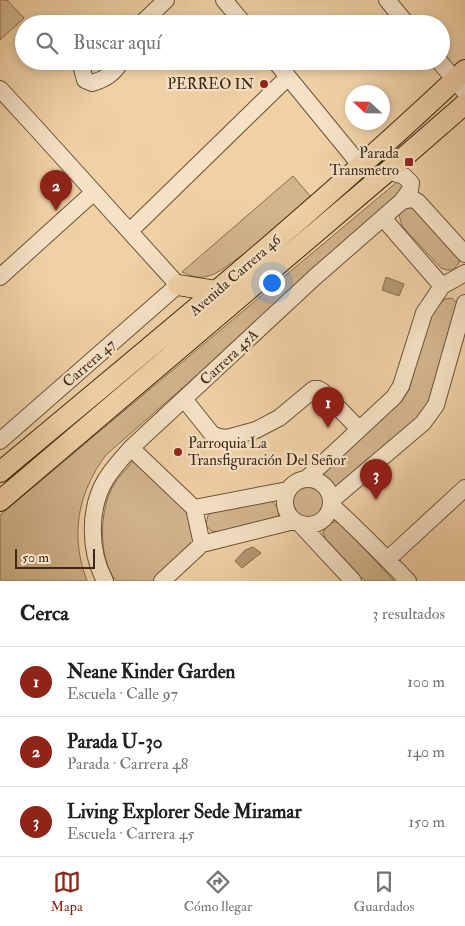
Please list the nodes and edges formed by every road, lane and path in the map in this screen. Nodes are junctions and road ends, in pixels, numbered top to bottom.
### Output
1 (166, 0) edge
2 (224, 0) edge
3 (387, 0) edge
4 (150, 15) edge
5 (236, 15) edge
6 (400, 15) edge
7 (82, 70) edge
8 (114, 70) edge
9 (282, 70) edge
10 (449, 70) edge
11 (288, 77) junction
12 (462, 81) edge
13 (0, 89) edge
14 (465, 104) edge
15 (6, 108) edge
16 (361, 166) junction
17 (388, 170) junction
18 (94, 192) junction
19 (402, 201) junction
20 (383, 218) junction
21 (130, 231) junction
22 (465, 254) edge
23 (465, 272) edge
24 (0, 277) edge
25 (178, 285) junction
26 (442, 286) junction
27 (216, 292) junction
28 (465, 303) edge
29 (184, 399) junction
30 (359, 429) junction
31 (0, 441) edge
32 (131, 448) junction
33 (0, 472) edge
34 (307, 478) junction
35 (465, 488) edge
36 (288, 490) junction
37 (0, 501) edge
38 (331, 503) junction
39 (194, 508) junction
40 (298, 523) junction
41 (202, 544) junction
42 (388, 559) junction
43 (106, 581) edge
44 (162, 581) edge
45 (353, 581) edge
46 (408, 581) edge

1 - 4 street
2 - 5 street
3 - 6 street
7 - 8 street
9 - 11 street
10 - 12 street
11 - 16 street
11 - 21 street
12 - 16 main road, Avenida Carrera 46
13 - 15 street
14 - 17 main road, Avenida Carrera 46
15 - 18 street
16 - 27 main road, Avenida Carrera 46
17 - 19 street
17 - 37 main road, Avenida Carrera 46
18 - 21 street
18 - 24 street
19 - 20 street, Carrera 45A
19 - 22 street
20 - 26 street
20 - 29 street, Carrera 45A
21 - 25 street
23 - 26 street
25 - 27 main road
25 - 31 street, Carrera 47
26 - 30 street
27 - 33 main road, Avenida Carrera 46
28 - 38 street
29 - 30 street
29 - 32 street, Carrera 45A
30 - 34 street
32 - 39 street
32 - 43 street, Carrera 45A
34 - 36 street
34 - 38 street
35 - 42 street
36 - 39 street
36 - 40 street
38 - 40 street
38 - 42 street
39 - 41 street
40 - 41 street
40 - 45 street
41 - 44 street
42 - 46 street

